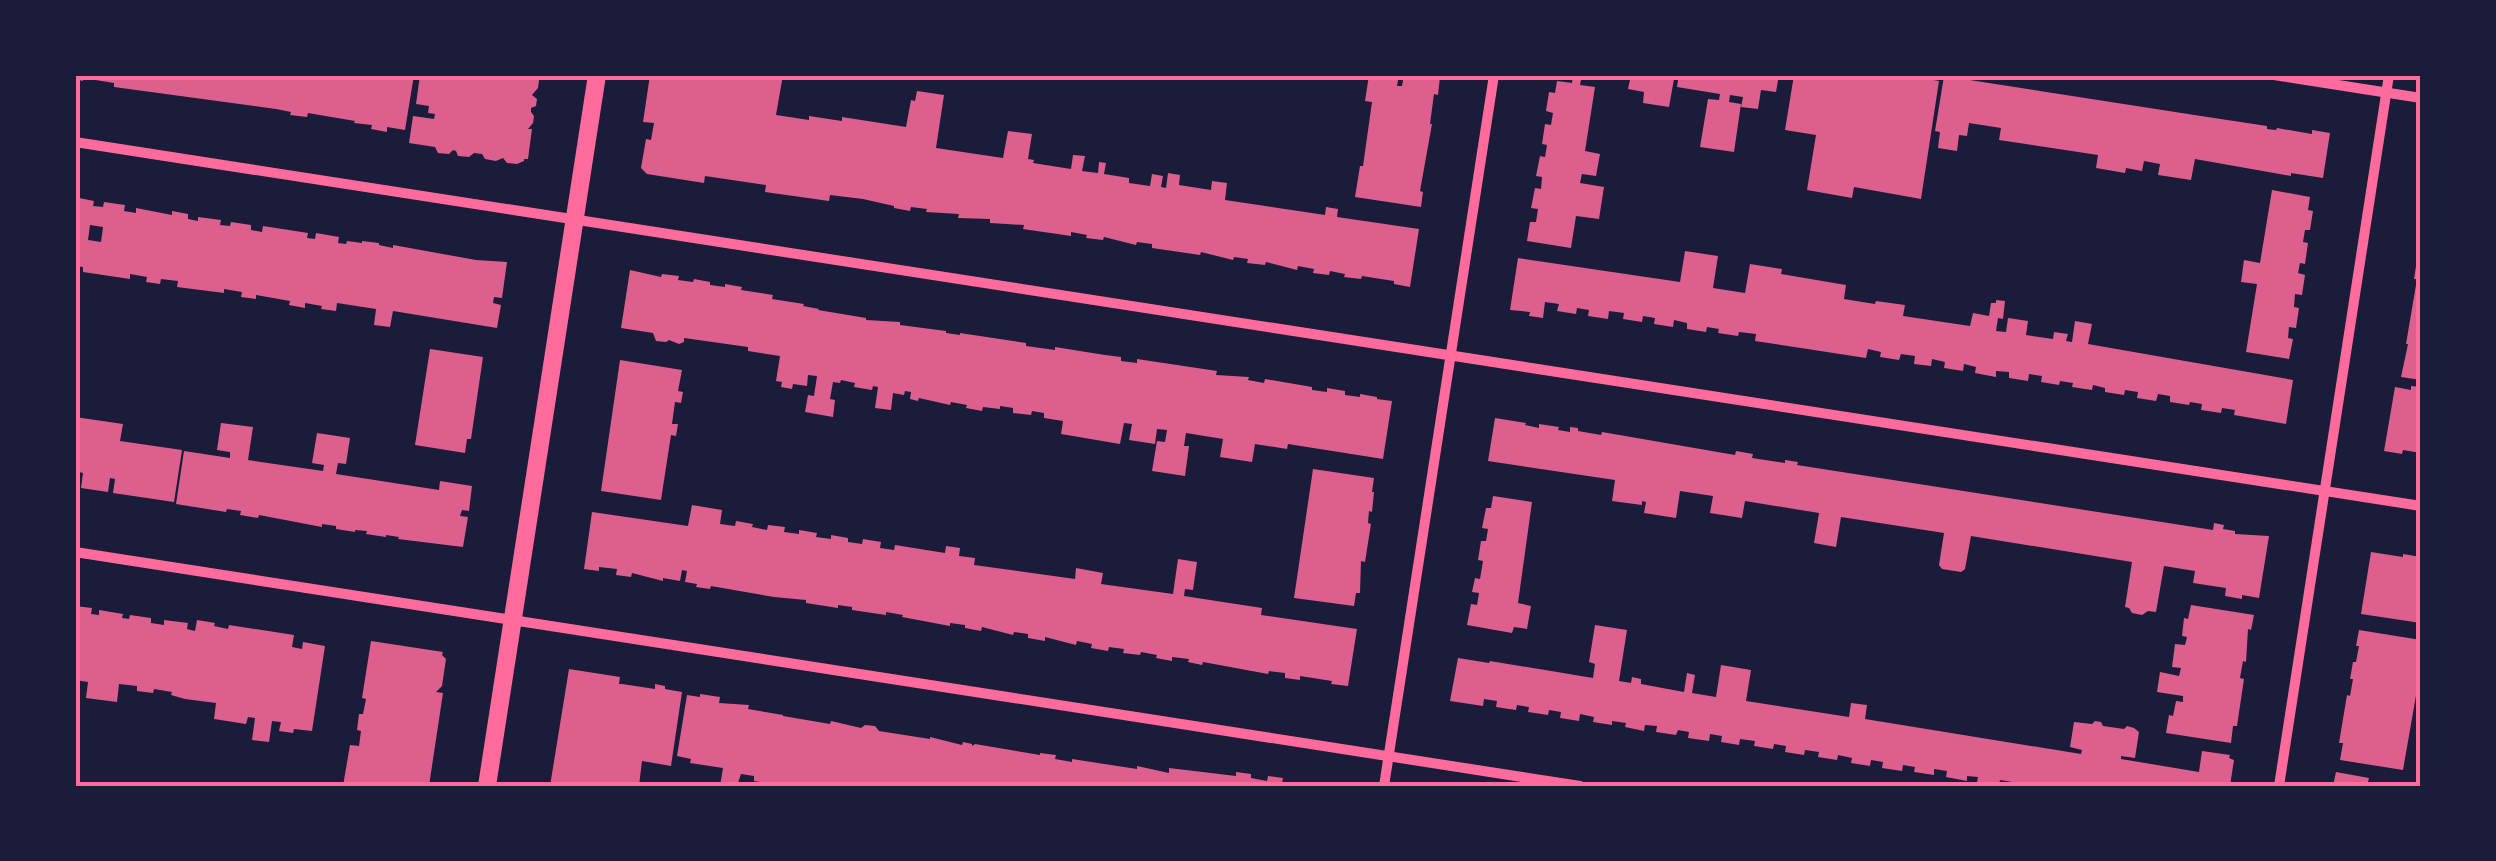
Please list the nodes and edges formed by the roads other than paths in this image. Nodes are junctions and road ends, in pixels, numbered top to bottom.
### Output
1 (597, 75) edge
2 (1494, 75) edge
3 (2274, 75) edge
4 (2389, 75) edge
5 (2386, 92) junction
6 (2421, 98) edge
7 (75, 142) edge
8 (574, 220) junction
9 (1450, 356) junction
10 (2325, 492) junction
11 (2421, 506) edge
12 (75, 552) edge
13 (514, 620) junction
14 (1389, 756) junction
15 (487, 786) edge
16 (1384, 786) edge
17 (1580, 786) edge
18 (2279, 786) edge

1 - 8 street
2 - 9 street
3 - 5 street
4 - 5 street
5 - 6 street
5 - 10 street
7 - 8 street
8 - 9 street
8 - 13 street
9 - 10 street
9 - 14 street
10 - 11 street
10 - 18 street
12 - 13 street
13 - 14 street
13 - 15 street
14 - 16 street
14 - 17 street

